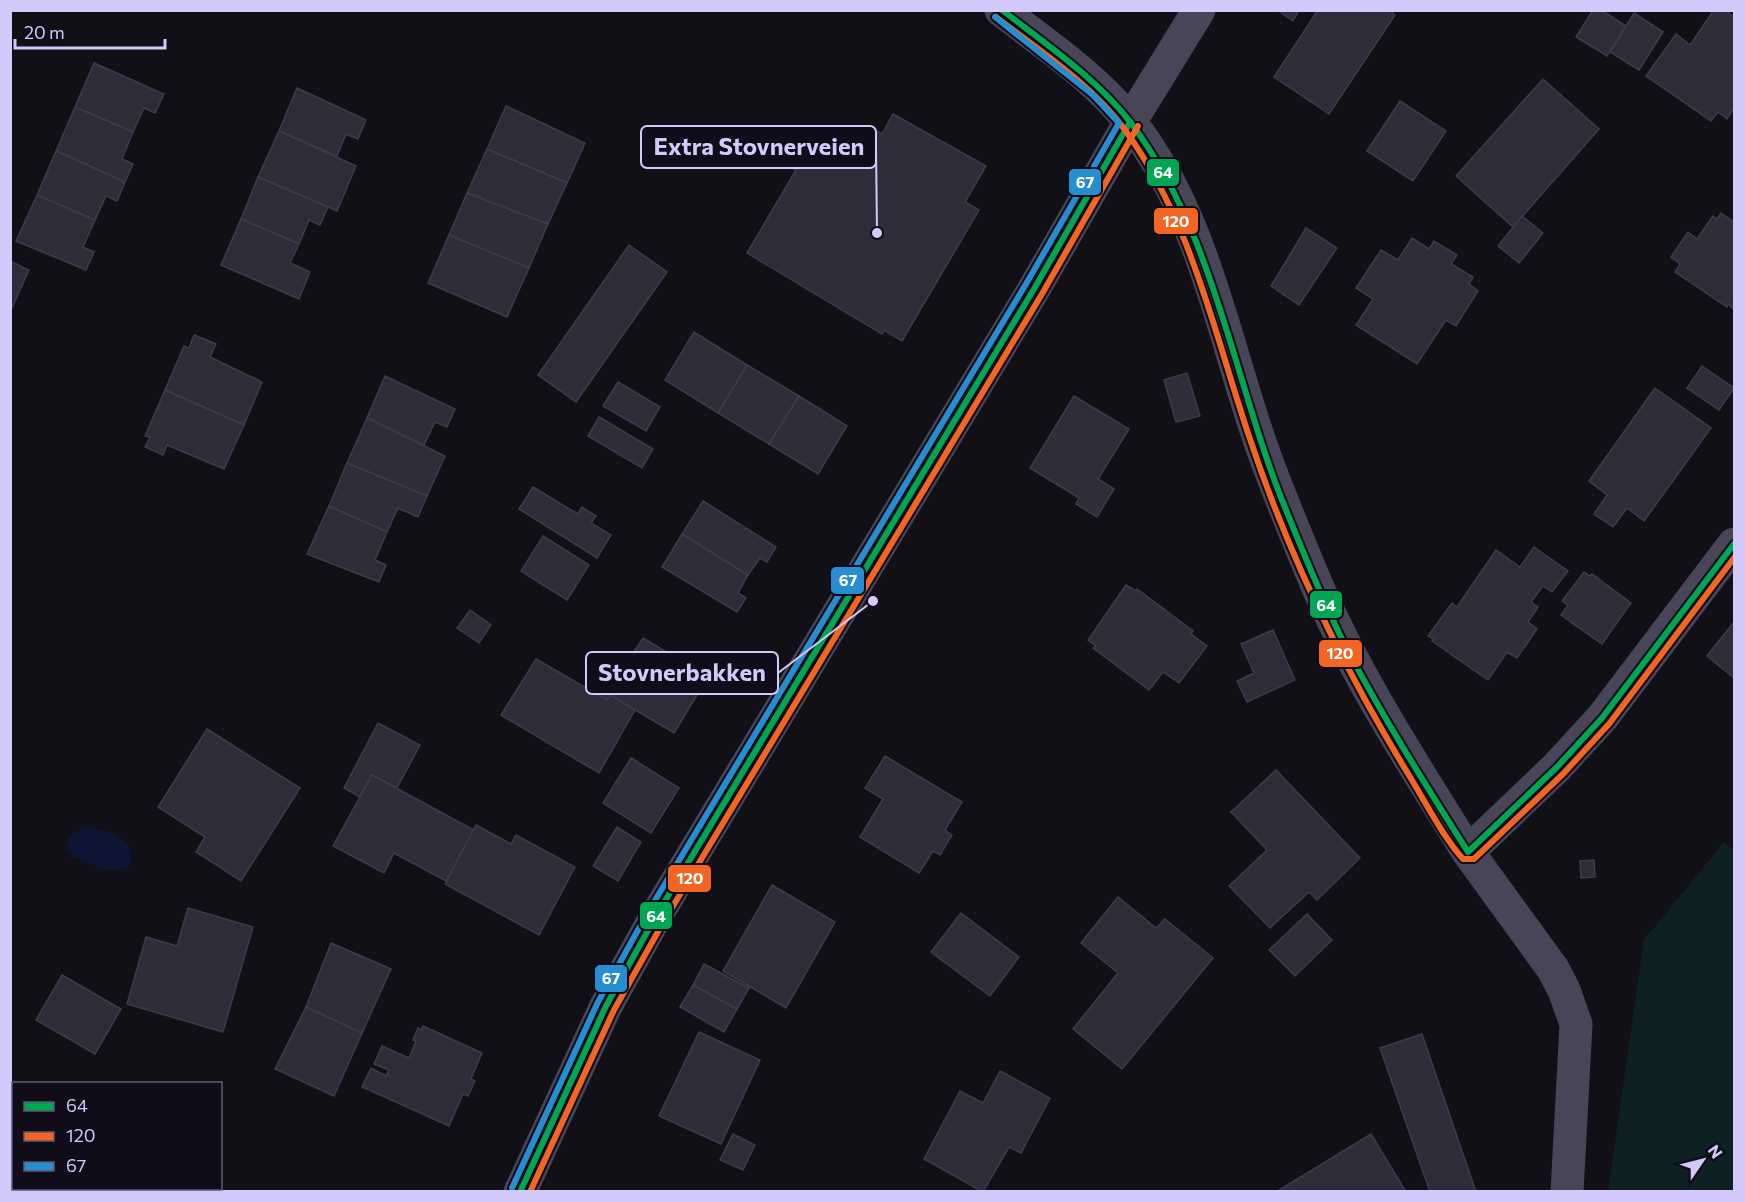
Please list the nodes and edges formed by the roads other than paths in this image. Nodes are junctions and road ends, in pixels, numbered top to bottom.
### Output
1 (1001, 10) edge
2 (1199, 10) edge
3 (1130, 122) junction
4 (1734, 544) edge
5 (1468, 852) junction
6 (520, 1191) edge
7 (1567, 1191) edge

1 - 3 street
2 - 3 street
3 - 5 street
3 - 6 street
4 - 5 street
5 - 7 street

